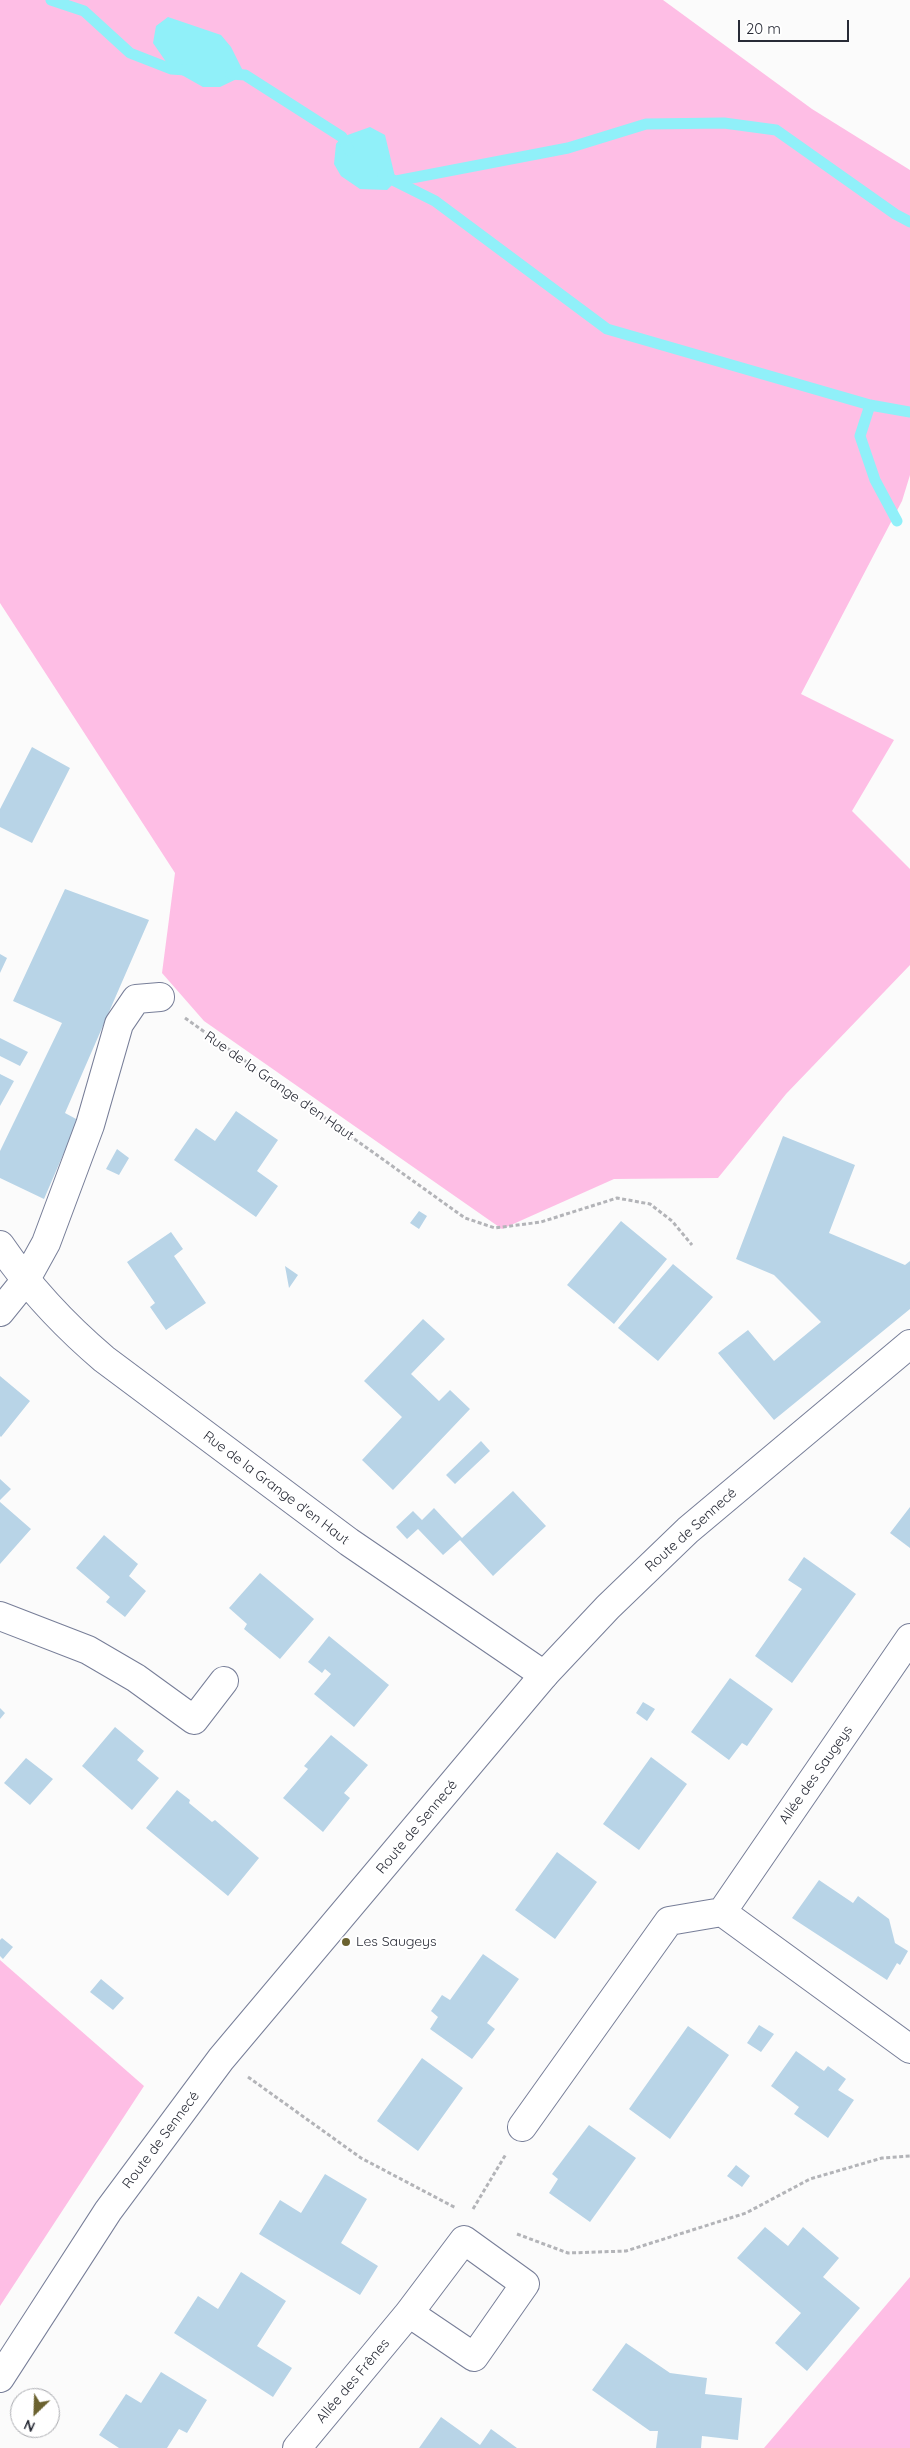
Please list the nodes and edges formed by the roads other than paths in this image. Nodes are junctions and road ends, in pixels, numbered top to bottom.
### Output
1 (160, 997) road end
2 (0, 1245) edge
3 (25, 1281) junction
4 (0, 1312) edge
5 (910, 1344) edge
6 (0, 1616) edge
7 (910, 1638) edge
8 (544, 1675) junction
9 (224, 1681) dead end
10 (722, 1912) junction
11 (910, 2049) edge
12 (522, 2127) road end
13 (409, 2313) dead end
14 (0, 2378) edge
15 (297, 2448) edge

1 - 3 street
2 - 3 street, Rue de la Grange d'en Haut
3 - 4 street
3 - 8 street, Rue de la Grange d'en Haut
5 - 8 street, Route de Sennecé
6 - 9 street
7 - 10 street, Allée des Saugeys
8 - 14 street, Route de Sennecé
10 - 11 street
10 - 12 street
13 - 15 street, Allée des Frênes

